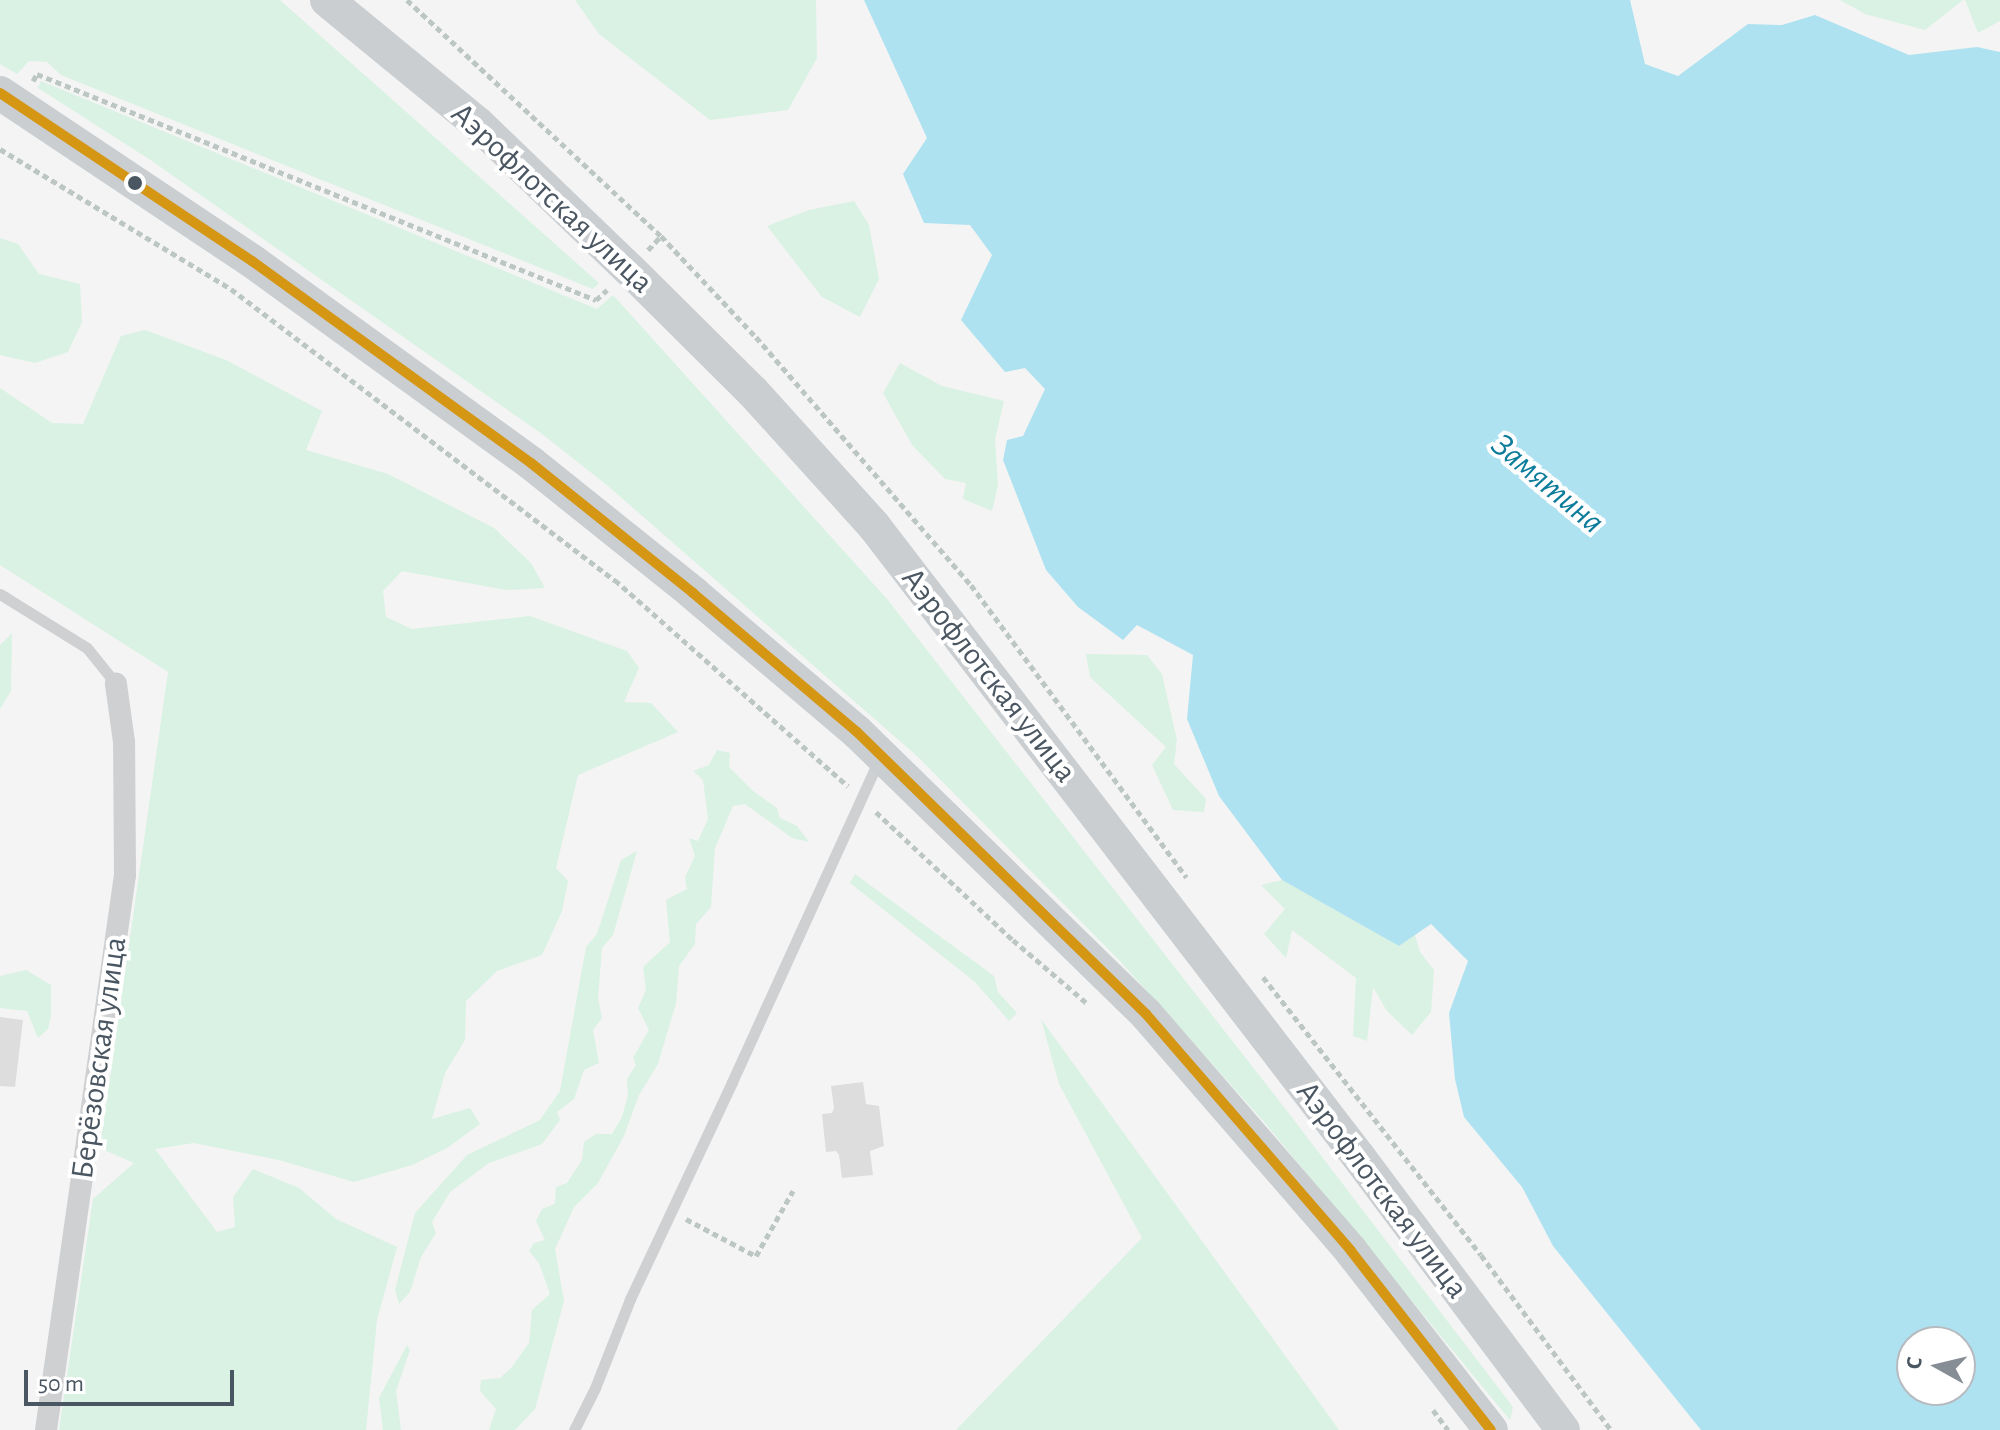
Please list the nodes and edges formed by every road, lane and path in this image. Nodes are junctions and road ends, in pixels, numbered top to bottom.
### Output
1 (327, 0) edge
2 (9, 98) edge
3 (0, 149) edge
4 (661, 236) dead end
5 (630, 270) junction
6 (231, 289) dead end
7 (0, 594) edge
8 (116, 684) joint
9 (880, 755) junction
10 (793, 1191) dead end
11 (671, 1211) junction
12 (46, 1430) edge
13 (574, 1430) edge
14 (1491, 1430) edge
15 (1563, 1430) edge

1 - 5 main road, Аэрофлотская улица
2 - 5 path
2 - 9 main road, Аэрофлотская улица
3 - 6 path
4 - 5 path
5 - 15 main road, Аэрофлотская улица
7 - 8 lane
8 - 12 street, Берёзовская улица
9 - 11 lane
9 - 14 main road, Аэрофлотская улица
10 - 11 path
11 - 13 lane

